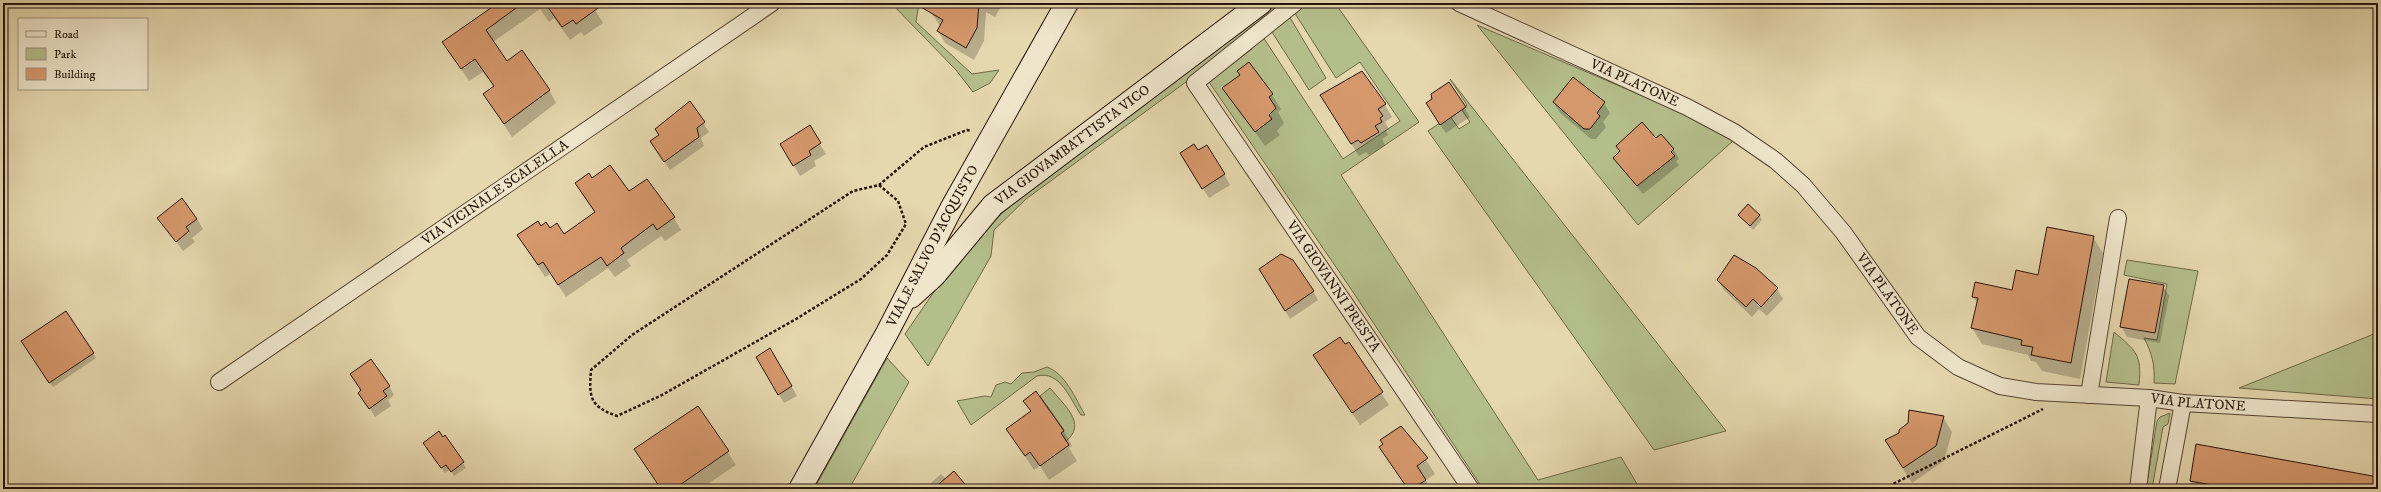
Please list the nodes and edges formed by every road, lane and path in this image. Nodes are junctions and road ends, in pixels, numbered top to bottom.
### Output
1 (772, 3) edge
2 (1067, 3) edge
3 (1260, 3) edge
4 (1295, 3) edge
5 (1459, 3) edge
6 (993, 135) junction
7 (879, 185) junction
8 (993, 205) junction
9 (951, 209) junction
10 (2118, 218) dead end
11 (901, 305) junction
12 (219, 382) dead end
13 (2055, 393) junction
14 (2089, 395) junction
15 (2148, 398) junction
16 (2183, 403) junction
17 (2378, 414) edge
18 (1889, 486) dead end
19 (800, 489) edge
20 (1471, 489) edge
21 (2138, 489) edge
22 (2167, 489) edge

1 - 12 street, VIA VICINALE SCALELLA
2 - 6 street, VIALE SALVO D'ACQUISTO
3 - 8 street, VIA GIOVAMBATTISTA VICO
4 - 20 street, VIA GIOVANNI PRESTA
5 - 13 street, VIA PLATONE
6 - 7 path
6 - 9 street, VIALE SALVO D'ACQUISTO
7 - 7 path
8 - 9 street
8 - 11 street, VIA GIOVAMBATTISTA VICO
9 - 11 street, VIALE SALVO D'ACQUISTO
10 - 14 street
11 - 19 street, VIALE SALVO D'ACQUISTO
13 - 14 street, VIA PLATONE
13 - 18 path
14 - 15 street, VIA PLATONE
15 - 16 street, VIA PLATONE
15 - 21 street
16 - 17 street, VIA PLATONE
16 - 22 street

